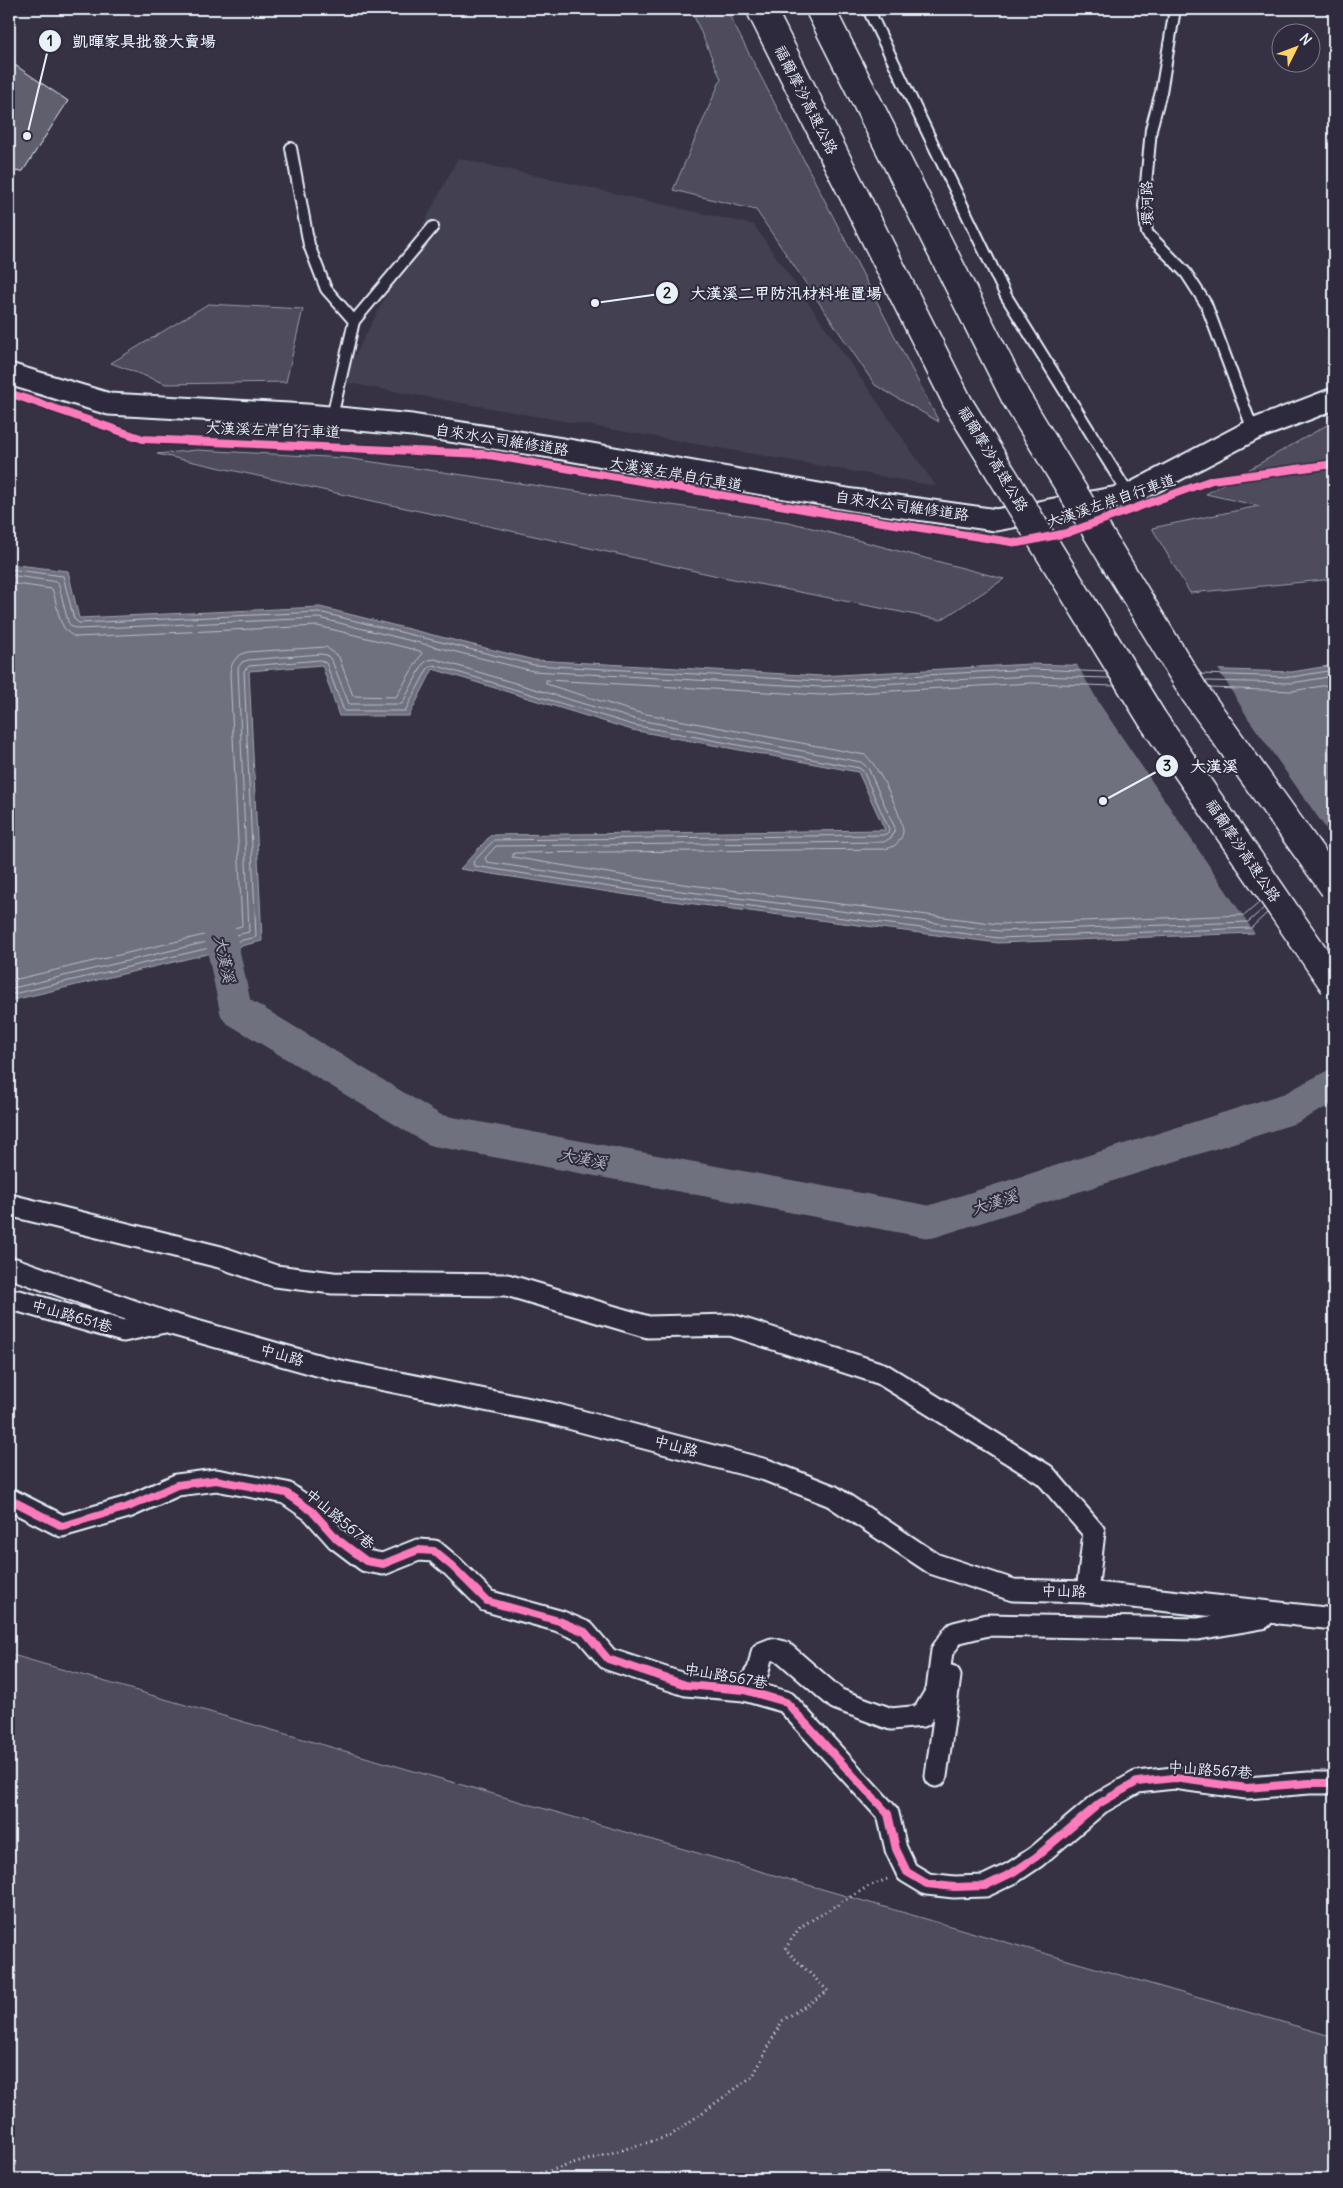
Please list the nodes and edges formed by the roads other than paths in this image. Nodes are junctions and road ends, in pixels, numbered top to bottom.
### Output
1 (761, 9) edge
2 (820, 9) edge
3 (868, 9) edge
4 (1175, 9) edge
5 (291, 148) dead end
6 (433, 226) dead end
7 (354, 321) junction
8 (9, 374) edge
9 (1334, 399) edge
10 (332, 417) junction
11 (1253, 430) junction
12 (1129, 496) junction
13 (1334, 887) edge
14 (1334, 984) edge
15 (9, 1205) edge
16 (9, 1267) edge
17 (9, 1301) edge
18 (164, 1322) junction
19 (9, 1500) edge
20 (1087, 1592) junction
21 (1286, 1613) junction
22 (1334, 1619) edge
23 (955, 1633) junction
24 (744, 1690) junction
25 (936, 1776) dead end
26 (1334, 1783) edge

1 - 14 highway, 福爾摩沙高速公路, bridge
2 - 13 highway, bridge
3 - 12 lane
4 - 11 lane, 環河路
5 - 7 lane
6 - 7 lane
7 - 10 lane
8 - 10 street, 自來水公司維修道路
9 - 11 street
10 - 12 street, 自來水公司維修道路
11 - 12 street
15 - 20 street
16 - 18 street, 中山路
17 - 18 street, 中山路651巷
18 - 20 street, 中山路
19 - 24 street, 中山路567巷
20 - 21 street, 中山路
21 - 22 street, 中山路
21 - 23 street
23 - 24 street, 中山路567巷
23 - 25 street
24 - 26 street, 中山路567巷

